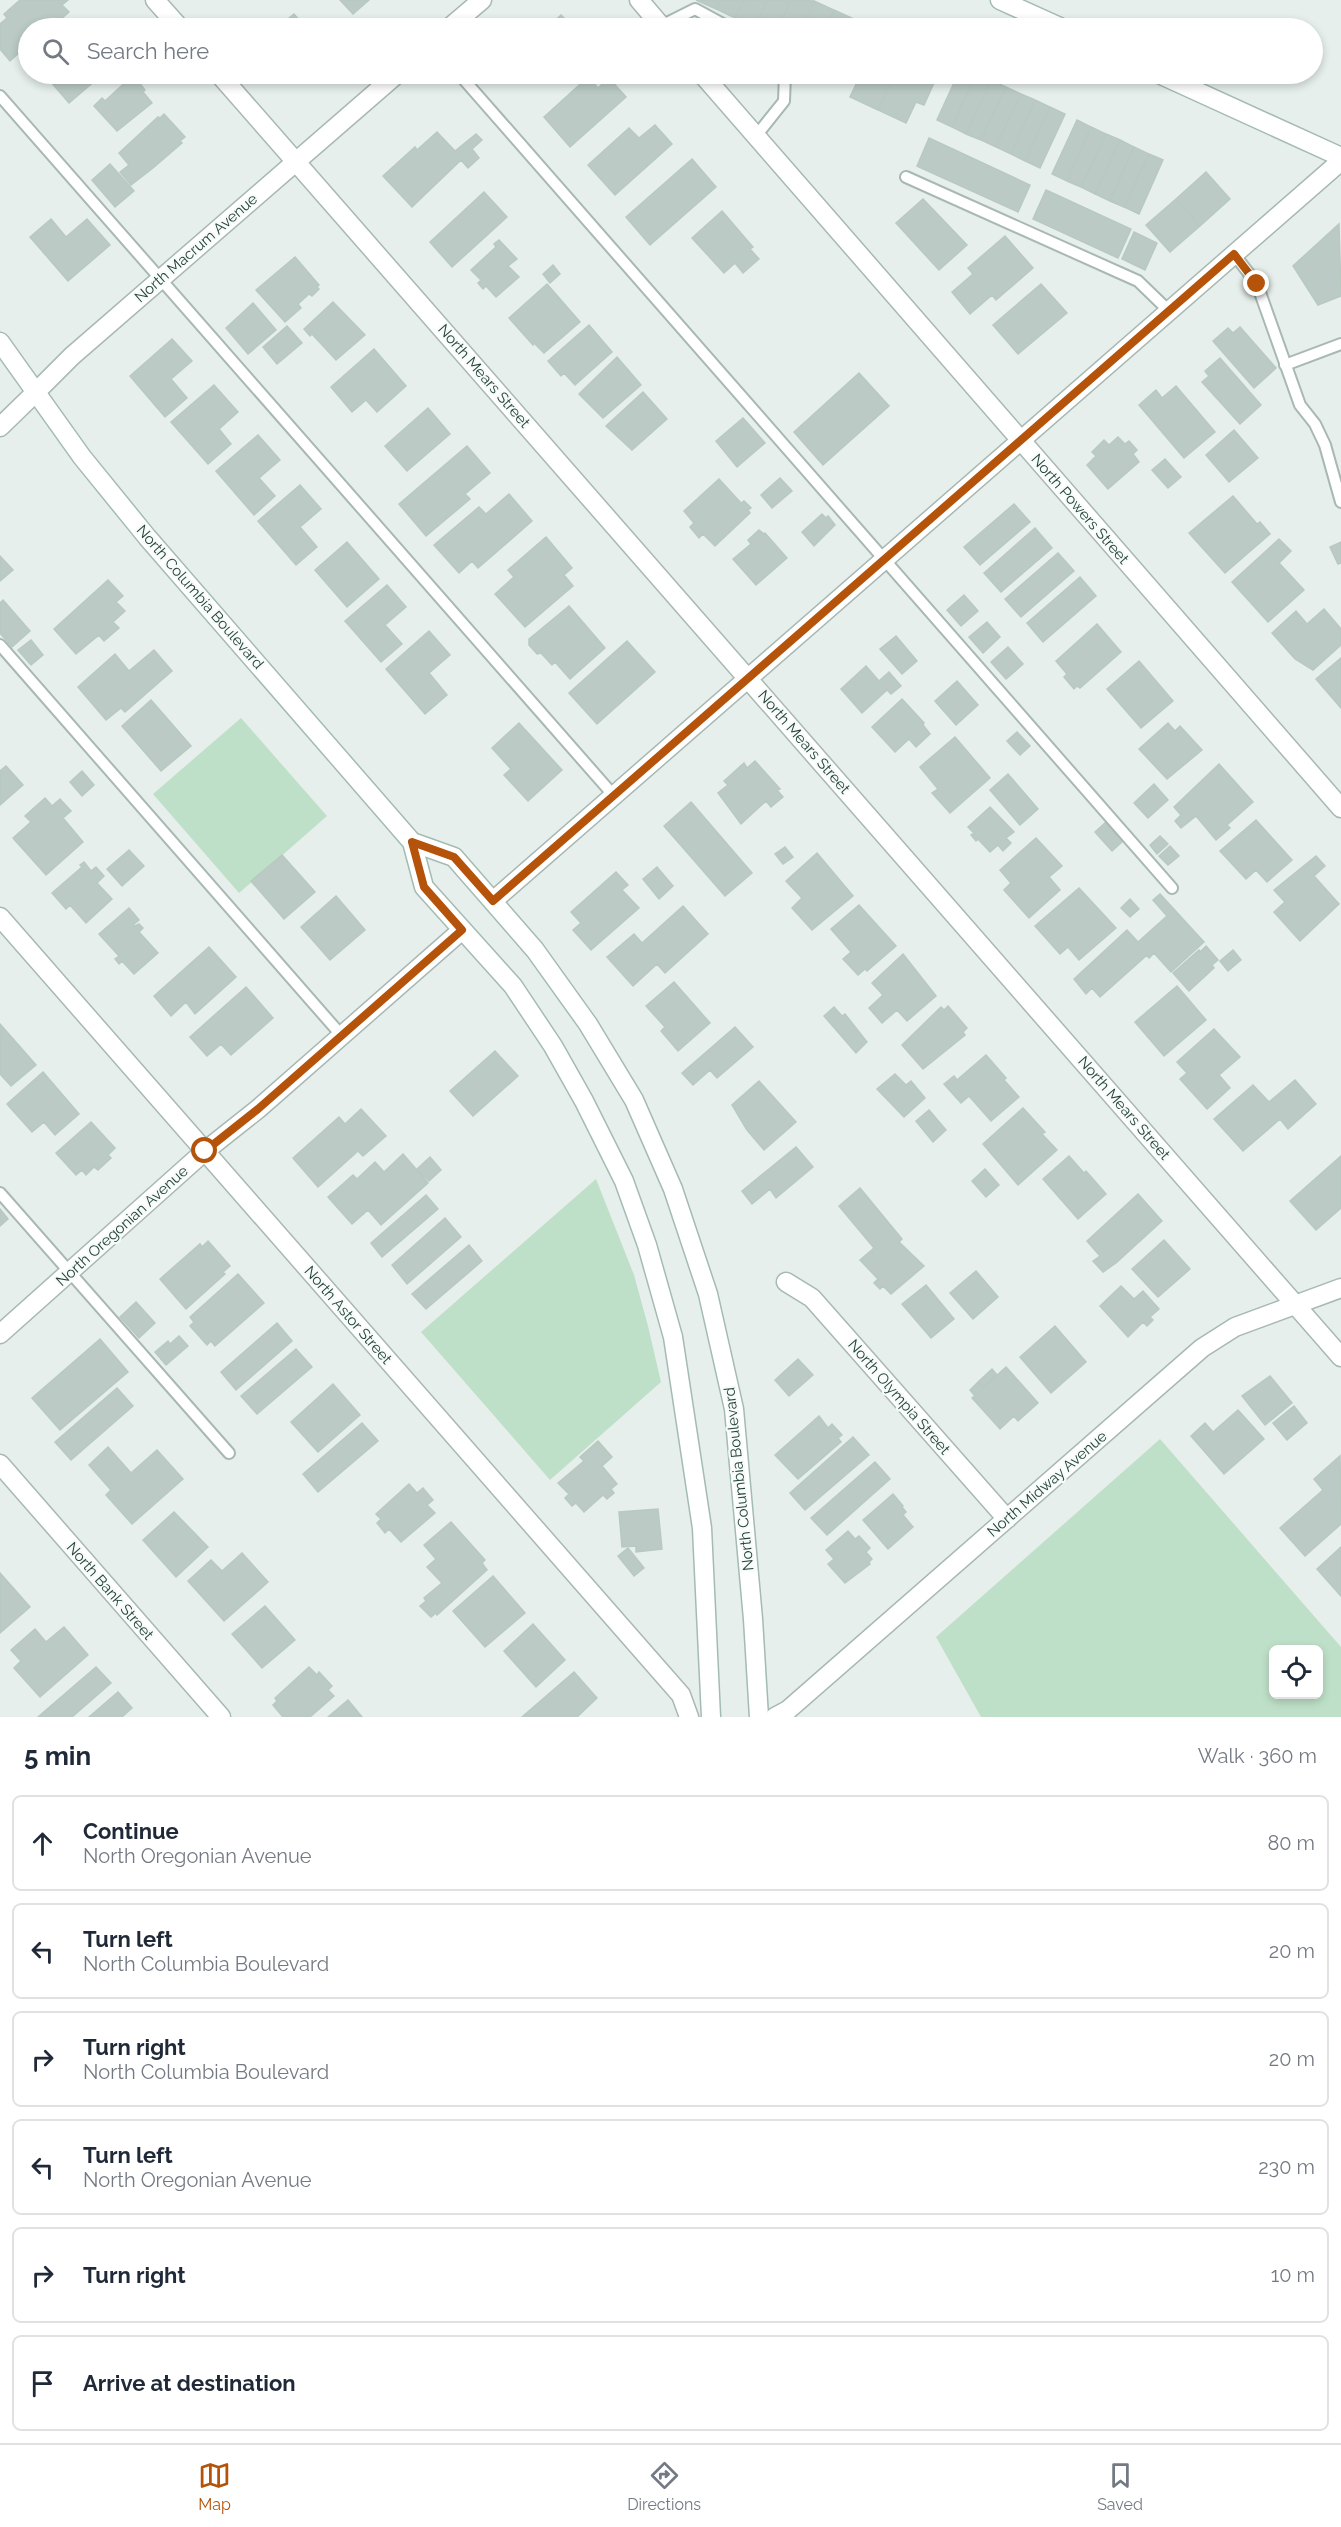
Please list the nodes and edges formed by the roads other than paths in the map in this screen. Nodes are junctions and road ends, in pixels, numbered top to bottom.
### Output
1 (155, 0) edge
2 (482, 0) edge
3 (639, 0) edge
4 (1000, 0) edge
5 (171, 18) edge
6 (461, 18) edge
7 (654, 18) edge
8 (678, 18) edge
9 (712, 18) edge
10 (1040, 18) edge
11 (228, 84) edge
12 (385, 84) edge
13 (468, 84) edge
14 (711, 84) edge
15 (785, 84) edge
16 (1180, 84) edge
17 (0, 96) edge
18 (756, 136) junction
19 (1341, 159) edge
20 (296, 161) junction
21 (906, 177) dead end
22 (1234, 254) junction
23 (161, 279) junction
24 (1169, 311) junction
25 (0, 342) edge
26 (1341, 344) edge
27 (1285, 365) junction
28 (35, 393) junction
29 (0, 427) edge
30 (1020, 442) junction
31 (1341, 502) edge
32 (885, 560) junction
33 (0, 645) edge
34 (749, 679) junction
35 (615, 797) junction
36 (1341, 808) edge
37 (412, 842) junction
38 (1172, 888) dead end
39 (493, 901) junction
40 (0, 917) edge
41 (462, 930) junction
42 (342, 1036) junction
43 (205, 1151) junction
44 (0, 1193) edge
45 (70, 1272) junction
46 (786, 1282) dead end
47 (1341, 1288) edge
48 (1296, 1305) junction
49 (0, 1334) edge
50 (1341, 1357) edge
51 (229, 1453) dead end
52 (0, 1464) edge
53 (1006, 1519) junction
54 (221, 1717) edge
55 (689, 1717) edge
56 (711, 1717) edge
57 (759, 1717) edge
58 (775, 1717) edge

1 - 5 street
2 - 6 street
3 - 7 street
4 - 10 street
8 - 9 lane
11 - 20 street, North Mears Street
12 - 20 street, North Macrum Avenue
13 - 32 lane
14 - 18 street, North Powers Street
15 - 18 lane
16 - 19 street
17 - 23 lane
18 - 30 street, North Powers Street
19 - 22 street
20 - 23 street, North Macrum Avenue
20 - 34 street, North Mears Street
21 - 24 lane
22 - 24 street
22 - 27 lane
23 - 28 street, North Macrum Avenue
23 - 35 lane
24 - 30 street
25 - 28 street, North Columbia Boulevard
26 - 27 lane
27 - 31 lane
28 - 29 street, North Macrum Avenue
28 - 37 street, North Columbia Boulevard
30 - 32 street
30 - 36 street, North Powers Street
32 - 34 street
32 - 38 lane
33 - 42 lane
34 - 35 street
34 - 48 street, North Mears Street
35 - 39 street
37 - 39 street, North Columbia Boulevard
37 - 41 street, North Columbia Boulevard
39 - 57 street, North Columbia Boulevard
40 - 43 street, North Astor Street
41 - 42 street, North Oregonian Avenue
41 - 56 street, North Columbia Boulevard
42 - 43 street, North Oregonian Avenue
43 - 45 street, North Oregonian Avenue
43 - 55 street, North Astor Street
44 - 45 lane
45 - 49 street, North Oregonian Avenue
45 - 51 lane
46 - 53 street, North Olympia Street
47 - 48 street, North Midway Avenue
48 - 50 street, North Mears Street
48 - 53 street, North Midway Avenue
52 - 54 street, North Bank Street
53 - 58 street, North Midway Avenue

